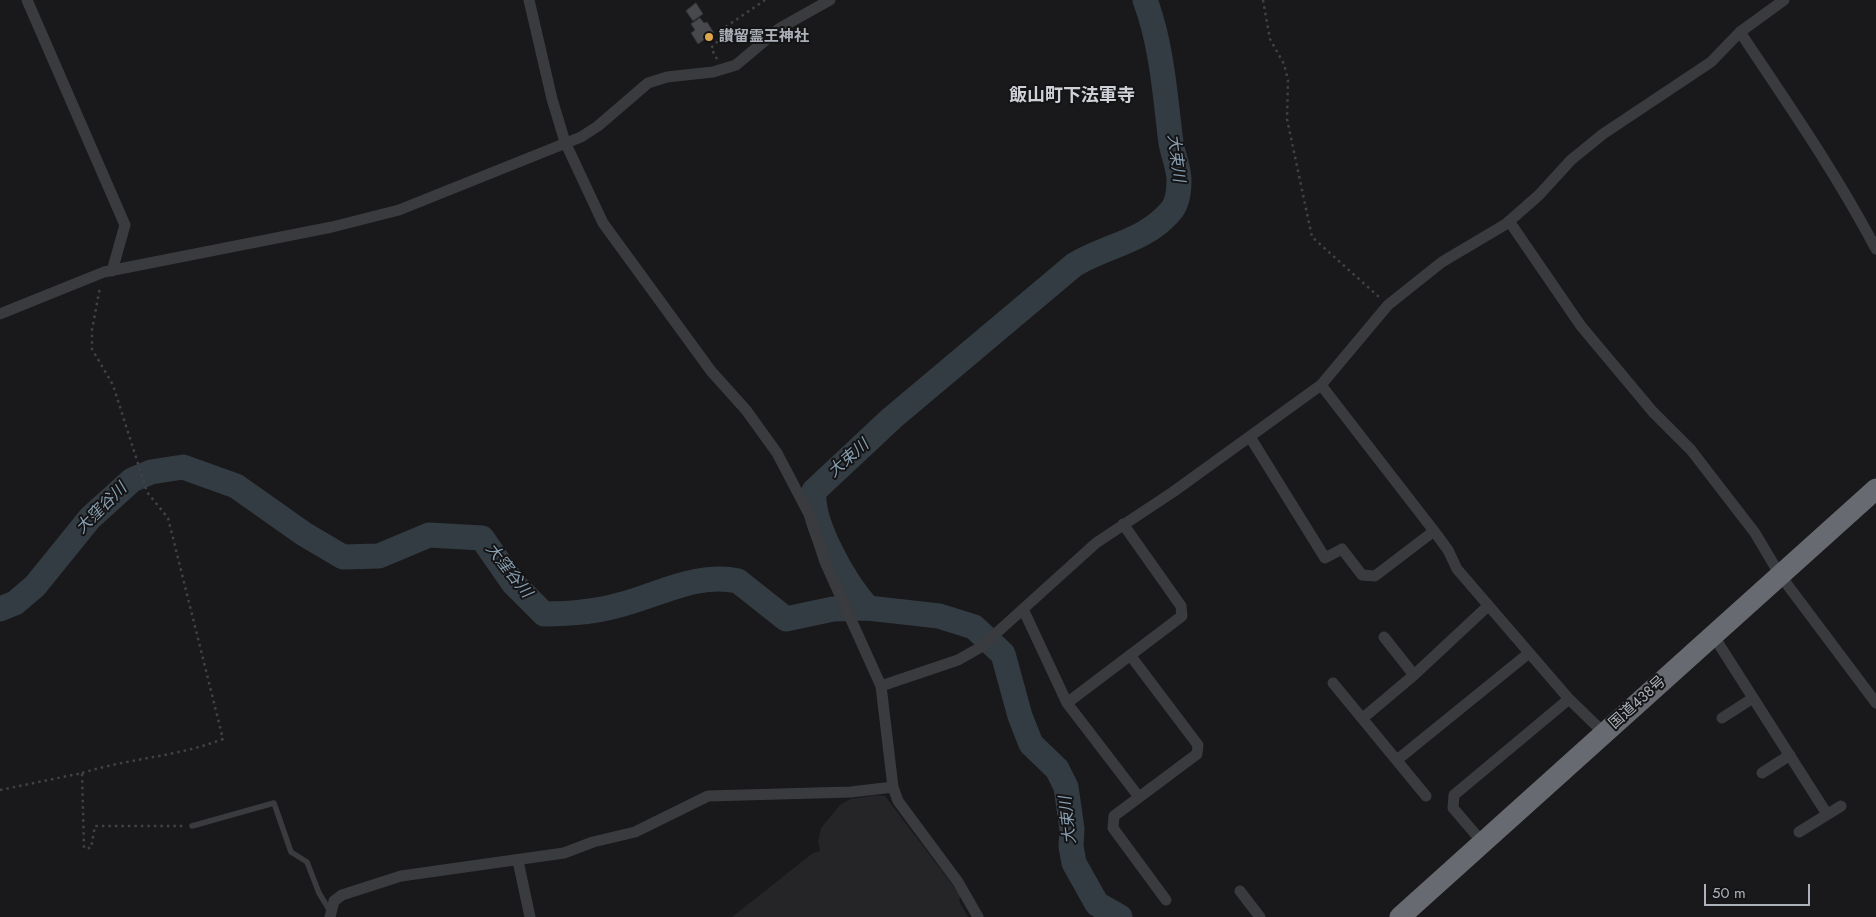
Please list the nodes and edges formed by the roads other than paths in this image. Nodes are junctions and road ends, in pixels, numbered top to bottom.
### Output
1 (27, 0) edge
2 (529, 0) edge
3 (830, 0) edge
4 (1784, 0) edge
5 (1740, 32) junction
6 (565, 142) junction
7 (1509, 221) junction
8 (1876, 249) edge
9 (108, 272) junction
10 (0, 314) edge
11 (1321, 385) junction
12 (1250, 437) junction
13 (1876, 489) edge
14 (1123, 524) junction
15 (1434, 531) junction
16 (1780, 575) junction
17 (1488, 606) junction
18 (1023, 609) junction
19 (1713, 635) junction
20 (1384, 637) dead end
21 (1529, 653) junction
22 (1130, 655) junction
23 (1414, 675) junction
24 (1332, 682) dead end
25 (881, 686) junction
26 (1753, 698) junction
27 (1569, 699) junction
28 (1067, 703) junction
29 (1876, 703) edge
30 (1362, 718) junction
31 (1722, 718) dead end
32 (1604, 734) junction
33 (1790, 755) junction
34 (1398, 760) junction
35 (1762, 774) dead end
36 (893, 787) junction
37 (1426, 796) dead end
38 (1139, 797) junction
39 (1840, 806) dead end
40 (1827, 814) junction
41 (192, 826) road end
42 (1799, 832) dead end
43 (1483, 843) junction
44 (518, 860) junction
45 (1240, 891) dead end
46 (1166, 900) dead end
47 (330, 914) edge
48 (530, 917) edge
49 (978, 917) edge
50 (1260, 917) edge
51 (1400, 917) edge

1 - 9 street
2 - 6 street
3 - 6 street
4 - 5 street
5 - 7 street
5 - 8 street
6 - 9 street
6 - 25 street
7 - 11 street
7 - 16 street
9 - 10 street
11 - 12 street
11 - 15 street
12 - 14 street
12 - 15 street
13 - 16 highway, 国道438号
14 - 18 street
14 - 22 street
15 - 17 street
16 - 19 highway, 国道438号
16 - 29 street
17 - 21 street
17 - 23 street
18 - 25 street
18 - 28 street
19 - 26 street
19 - 32 highway, 国道438号
20 - 23 street
21 - 27 street
21 - 34 street
22 - 28 street
22 - 38 street
23 - 30 street
24 - 30 street
25 - 36 street
26 - 31 street
26 - 33 street
27 - 32 street
27 - 43 street
28 - 38 street
30 - 34 street
32 - 43 highway, 国道438号
33 - 35 street
33 - 40 street
34 - 37 street
36 - 44 street
36 - 49 street
38 - 46 street
39 - 40 street
40 - 42 street
41 - 47 lane
43 - 51 highway, 国道438号
44 - 47 street
44 - 48 street
45 - 50 street

